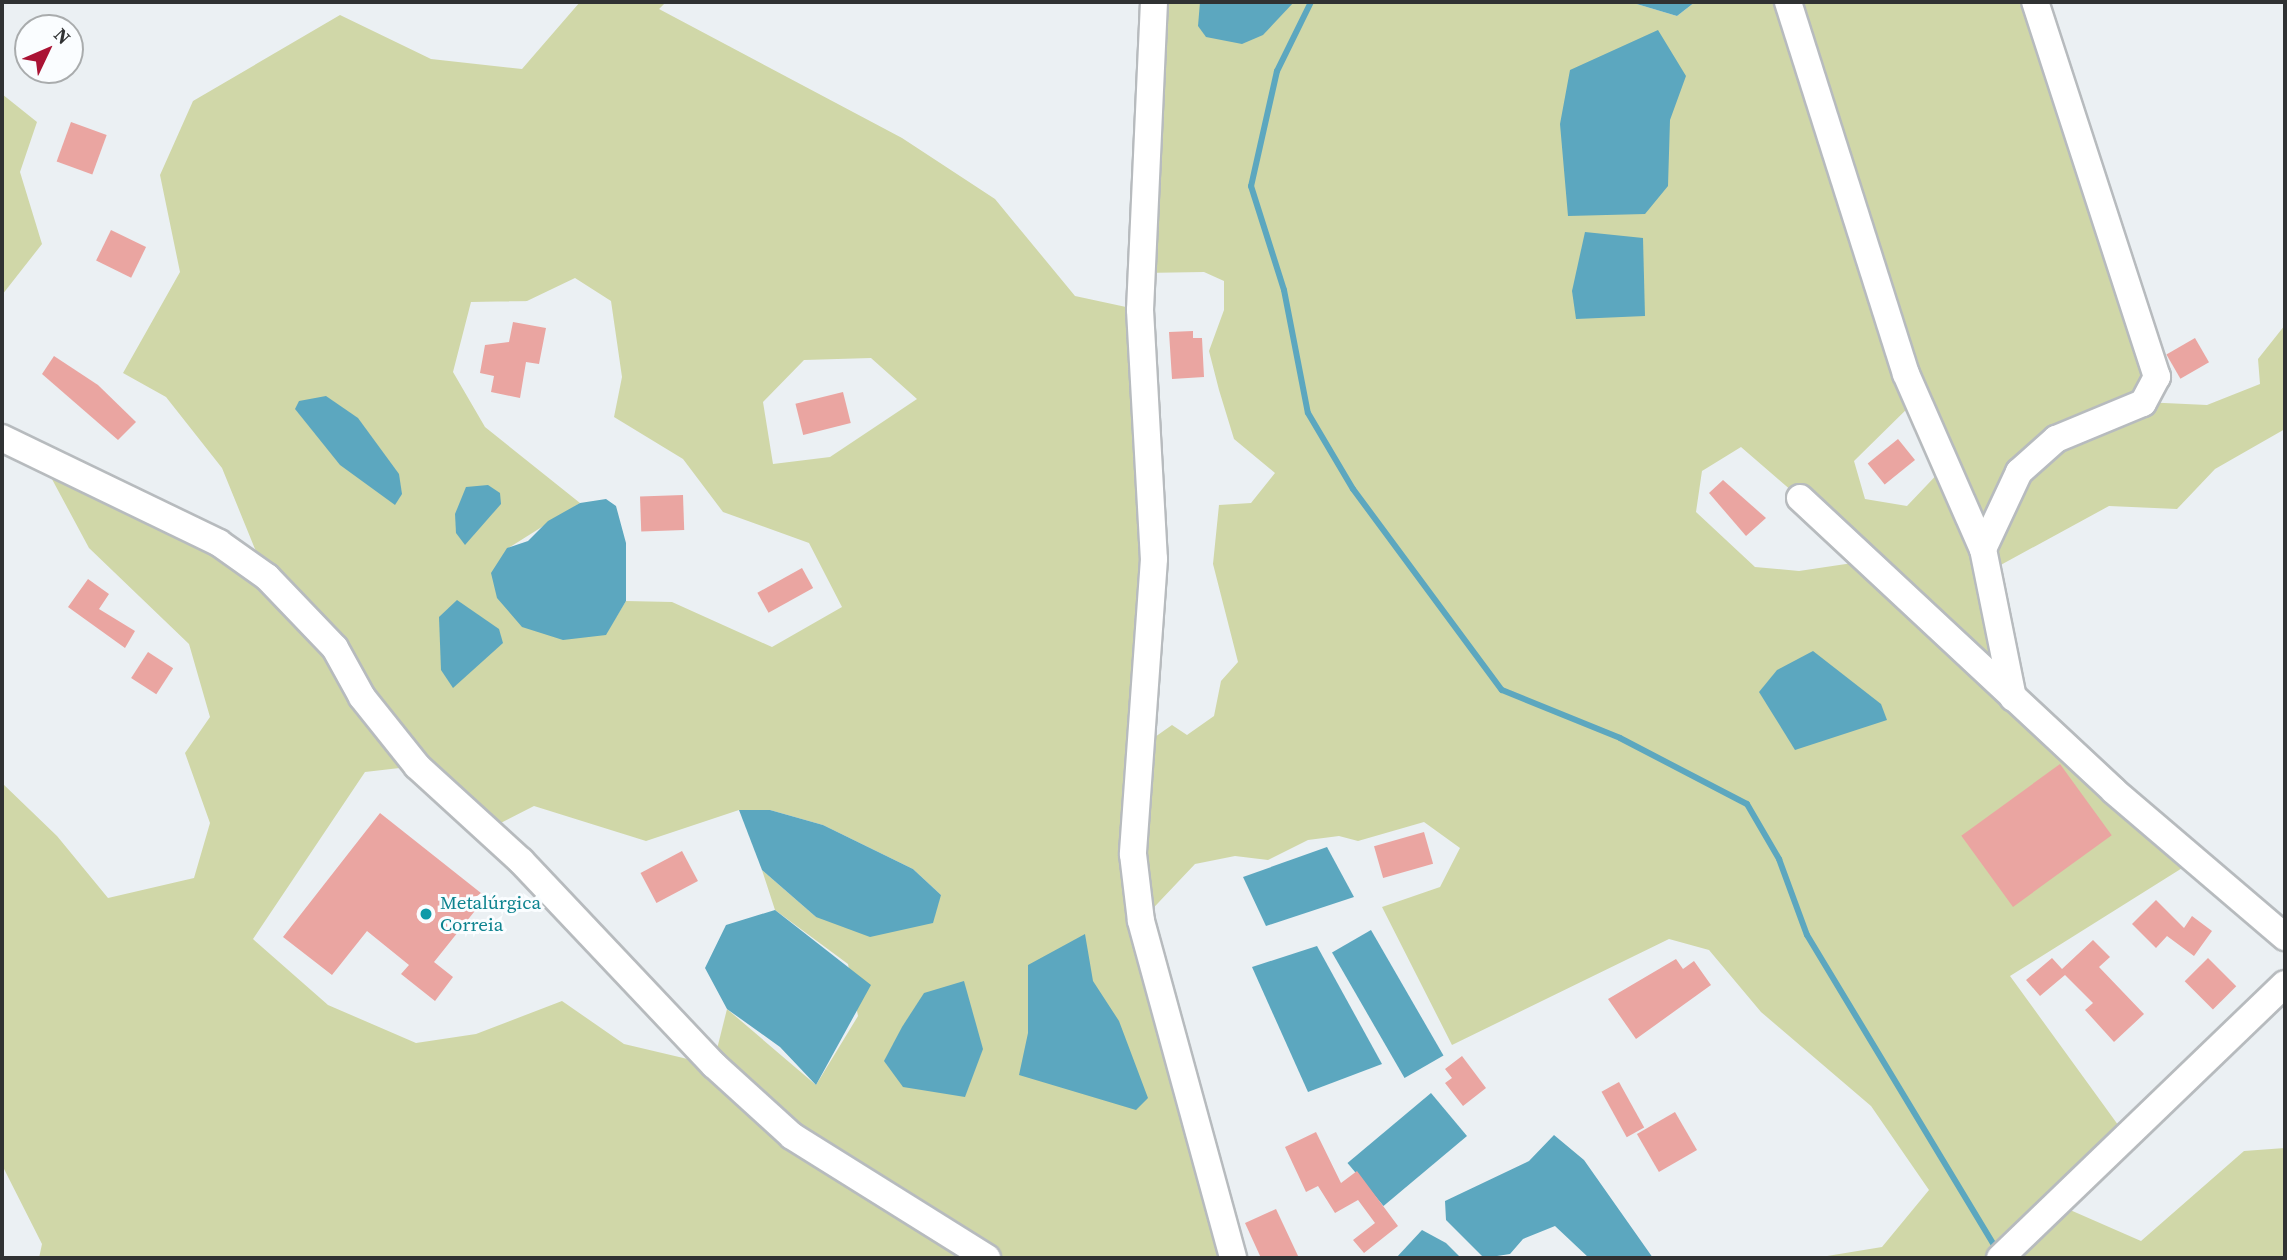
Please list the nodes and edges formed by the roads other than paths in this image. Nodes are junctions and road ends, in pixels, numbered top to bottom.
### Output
1 (1154, 2) edge
2 (1788, 2) edge
3 (2035, 2) edge
4 (2, 438) edge
5 (1800, 498) dead end
6 (1983, 549) junction
7 (2013, 698) junction
8 (2285, 937) edge
9 (2285, 984) edge
10 (986, 1258) edge
11 (1233, 1258) edge
12 (2000, 1258) edge

1 - 11 street
2 - 6 street
3 - 6 street
4 - 10 street
5 - 7 street
6 - 7 street
7 - 8 street
9 - 12 street

